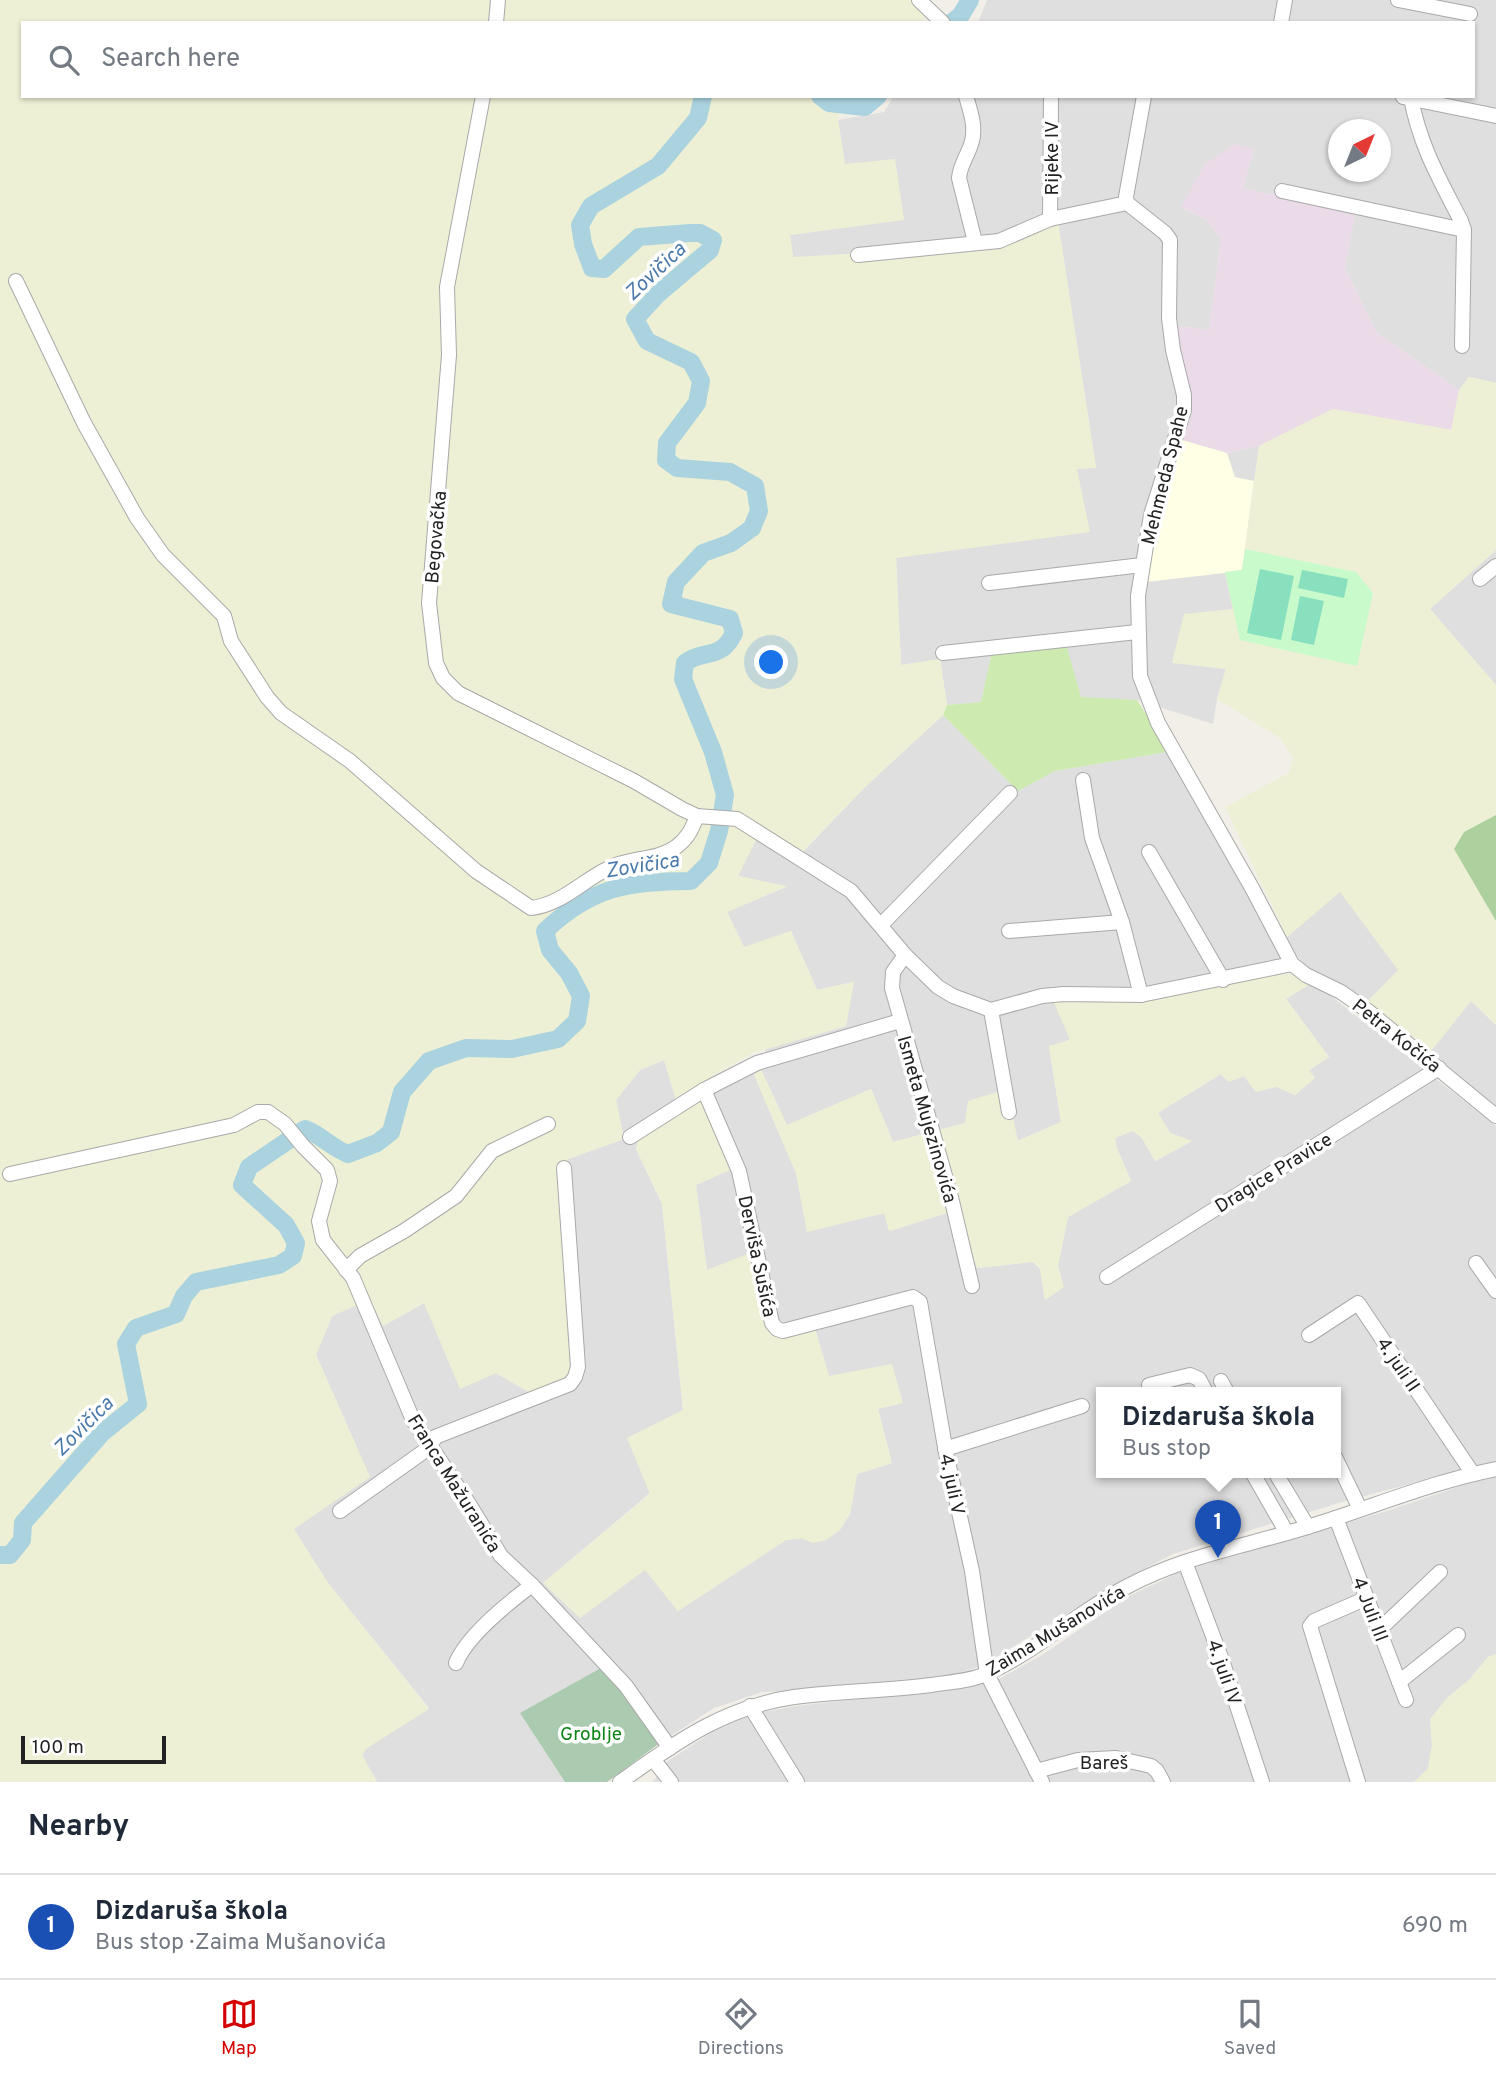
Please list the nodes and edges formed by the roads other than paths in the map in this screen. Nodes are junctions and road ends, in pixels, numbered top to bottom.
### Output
1 (498, 0) edge
2 (919, 0) edge
3 (1285, 0) edge
4 (1398, 0) edge
5 (1470, 13) dead end
6 (496, 21) edge
7 (940, 21) edge
8 (1281, 21) edge
9 (483, 98) edge
10 (967, 98) edge
11 (1051, 98) edge
12 (1144, 98) edge
13 (1406, 98) edge
14 (1411, 98) edge
15 (1496, 116) edge
16 (1282, 191) dead end
17 (1127, 203) junction
18 (1050, 219) junction
19 (1464, 230) junction
20 (975, 243) junction
21 (858, 255) dead end
22 (16, 281) dead end
23 (1462, 346) dead end
24 (1142, 565) junction
25 (1496, 566) edge
26 (1480, 579) dead end
27 (989, 583) dead end
28 (1137, 632) junction
29 (943, 653) dead end
30 (1083, 780) dead end
31 (1010, 793) dead end
32 (703, 816) junction
33 (1149, 852) dead end
34 (1122, 922) junction
35 (881, 925) junction
36 (1009, 931) dead end
37 (905, 955) junction
38 (1292, 964) junction
39 (1223, 980) junction
40 (1141, 995) junction
41 (991, 1010) junction
42 (900, 1020) junction
43 (1439, 1068) junction
44 (704, 1090) junction
45 (1009, 1112) dead end
46 (1496, 1116) edge
47 (548, 1124) dead end
48 (630, 1137) dead end
49 (564, 1168) dead end
50 (10, 1174) dead end
51 (1476, 1263) dead end
52 (346, 1270) junction
53 (1107, 1277) dead end
54 (972, 1286) dead end
55 (1496, 1292) edge
56 (913, 1297) joint
57 (1309, 1335) dead end
58 (1149, 1385) dead end
59 (1203, 1387) edge
60 (1082, 1406) dead end
61 (430, 1447) junction
62 (945, 1448) junction
63 (1341, 1469) edge
64 (1496, 1469) edge
65 (1473, 1474) junction
66 (1255, 1478) edge
67 (1279, 1478) edge
68 (1360, 1509) junction
69 (340, 1511) dead end
70 (1336, 1518) junction
71 (1308, 1527) junction
72 (1287, 1533) junction
73 (1185, 1562) junction
74 (1440, 1572) dead end
75 (532, 1585) junction
76 (1367, 1598) junction
77 (1379, 1630) junction
78 (1458, 1635) dead end
79 (456, 1663) dead end
80 (987, 1674) junction
81 (1399, 1682) junction
82 (1406, 1700) dead end
83 (750, 1706) junction
84 (670, 1748) junction
85 (653, 1759) junction
86 (1039, 1777) edge
87 (620, 1782) edge
88 (671, 1782) edge
89 (797, 1782) edge
90 (1163, 1782) edge
91 (1262, 1782) edge
92 (1358, 1782) edge

1 - 6 street
2 - 7 street
3 - 8 street
4 - 5 street
9 - 32 street, Begovačka
10 - 20 street
11 - 18 street, Rijeke IV
12 - 17 street
13 - 19 street
14 - 15 street
16 - 19 street
17 - 18 street
17 - 24 street, Mehmeda Spahe
18 - 20 street
19 - 23 street
20 - 21 street
22 - 32 street
24 - 27 street
24 - 28 street, Mehmeda Spahe
25 - 26 street
28 - 29 street
28 - 38 street, Mehmeda Spahe
30 - 34 street
31 - 35 street
32 - 35 street
33 - 39 street
34 - 36 street
34 - 40 street
35 - 37 street
37 - 41 street
37 - 42 street, Ismeta Mujezinovića
38 - 39 street
38 - 43 street, Petra Kočića
39 - 40 street
40 - 41 street
41 - 45 street
42 - 44 street
42 - 54 street, Ismeta Mujezinovića
43 - 46 street, Petra Kočića
43 - 53 street, Dragice Pravice
44 - 48 street
44 - 56 street, Derviša Sušića
47 - 52 street
49 - 61 street
50 - 52 street, Franca Mažuranića
51 - 55 street
52 - 61 street, Franca Mažuranića
56 - 62 street, 4. juli V
57 - 65 street, 4. juli II
58 - 59 street
60 - 62 street
61 - 69 street
61 - 75 street, Franca Mažuranića
62 - 80 street, 4. juli V
63 - 68 street
64 - 65 street, Zaima Mušanovića
65 - 68 street, Zaima Mušanovića
66 - 72 street
67 - 71 street
68 - 70 street, Zaima Mušanovića
70 - 71 street, Zaima Mušanovića
70 - 76 street, 4 Juli III
71 - 72 street, Zaima Mušanovića
72 - 73 street, Zaima Mušanovića
73 - 80 street, Zaima Mušanovića
73 - 91 street, 4. juli IV
74 - 77 street
75 - 79 street
75 - 84 street, Franca Mažuranića
76 - 77 street, 4 Juli III
76 - 92 street
77 - 81 street, 4 Juli III
78 - 81 street
80 - 83 street, Zaima Mušanovića
80 - 86 street, Bareš
81 - 82 street, 4 Juli III
83 - 84 street, Zaima Mušanovića
83 - 89 street
84 - 85 street, Zaima Mušanovića
85 - 87 street, Zaima Mušanovića
85 - 88 street
86 - 90 street, Bareš

